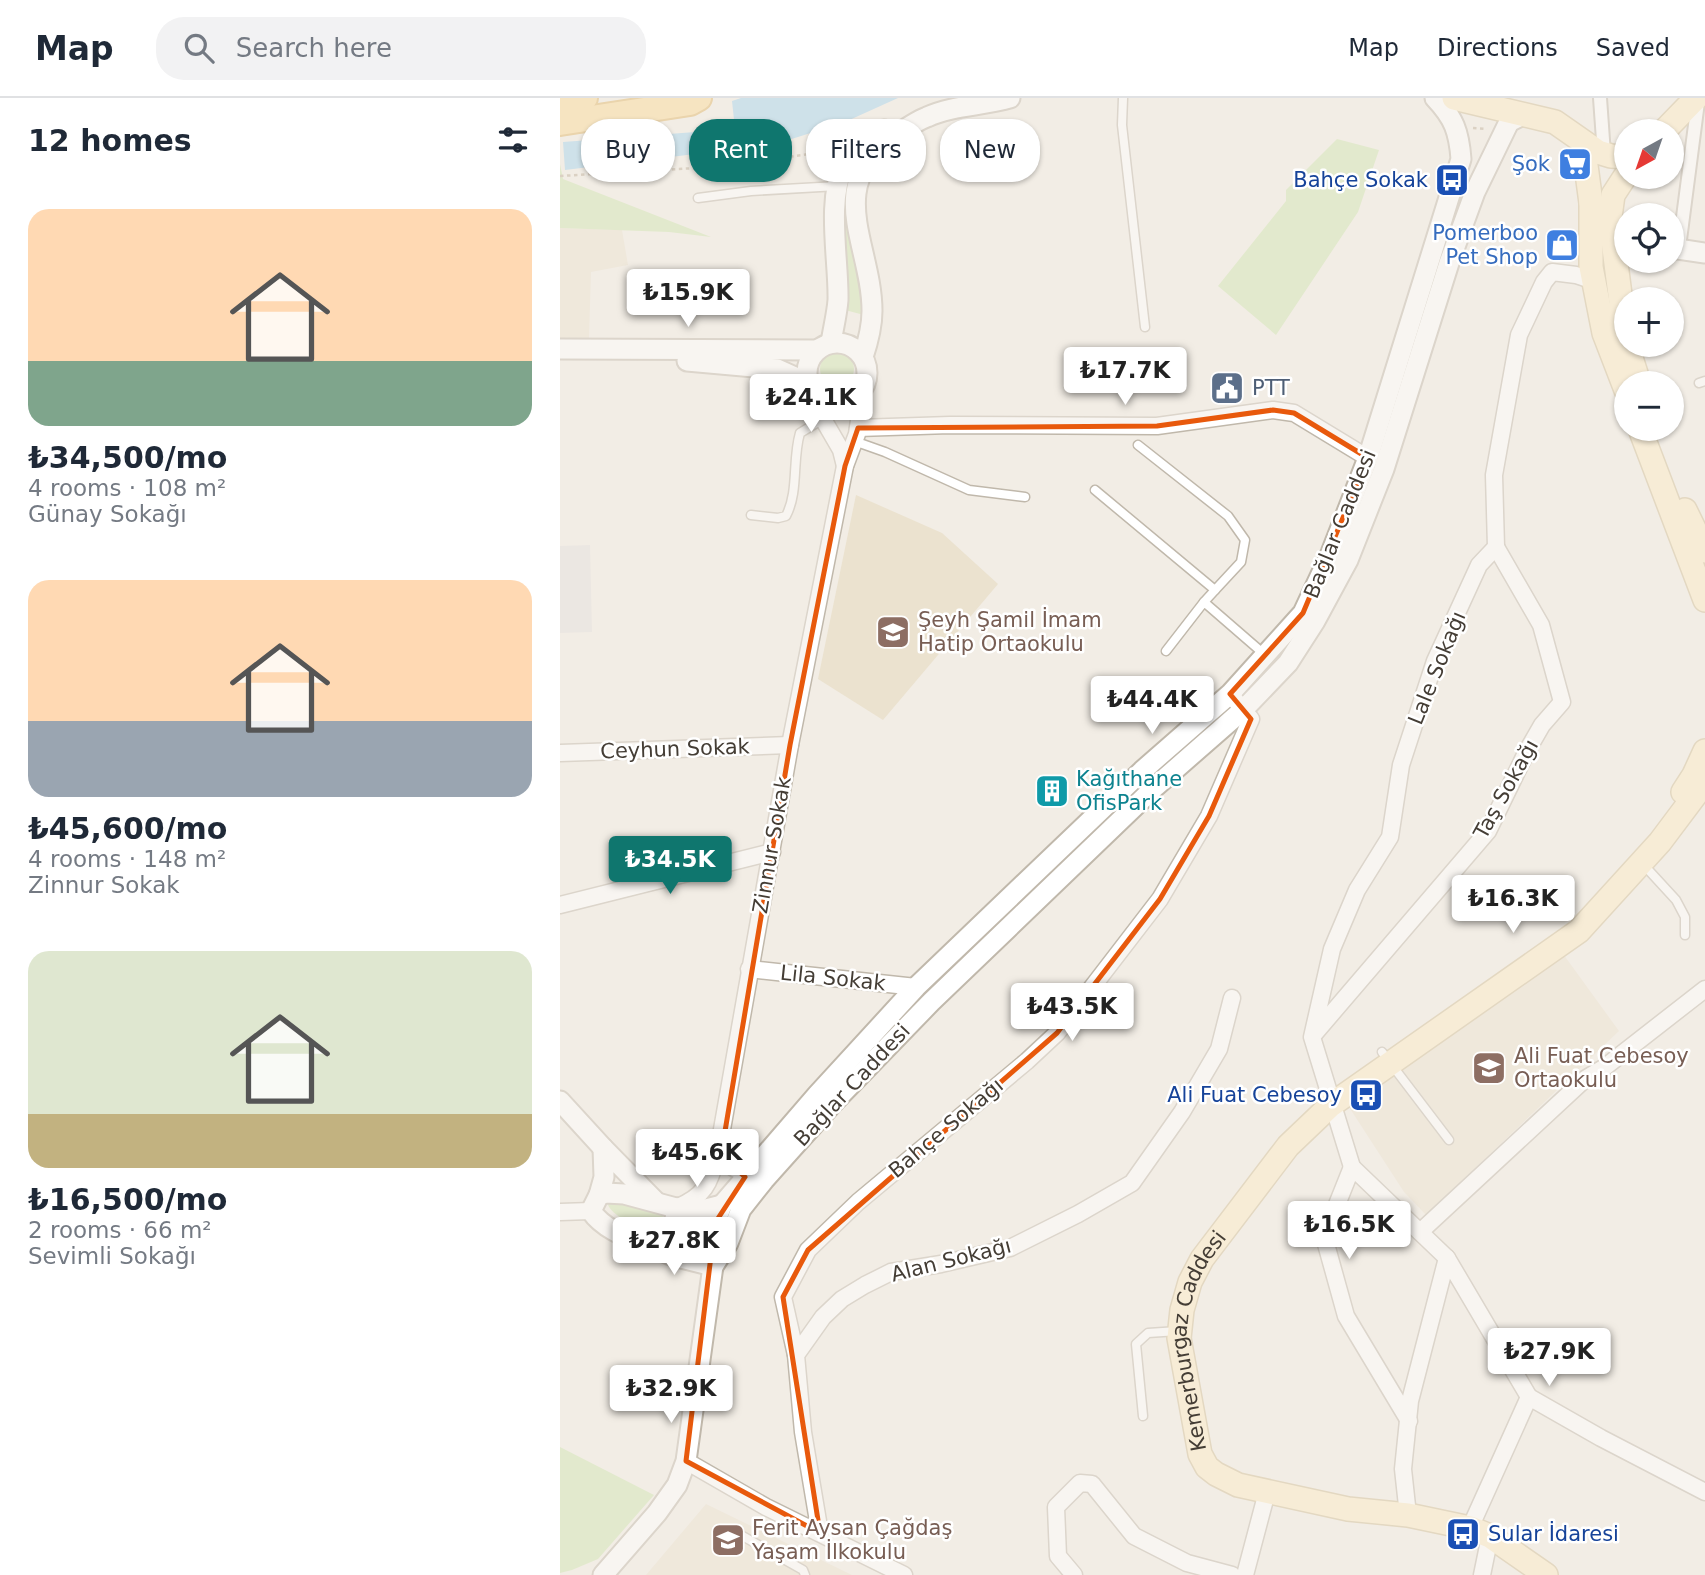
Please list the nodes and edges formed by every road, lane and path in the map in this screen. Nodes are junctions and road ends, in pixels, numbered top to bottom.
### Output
1 (585, 98) edge
2 (699, 98) edge
3 (951, 98) edge
4 (1010, 98) edge
5 (1123, 98) edge
6 (1435, 98) edge
7 (1454, 98) edge
8 (1600, 98) edge
9 (1698, 101) edge
10 (560, 102) edge
11 (1523, 115) junction
12 (1678, 119) edge
13 (560, 123) edge
14 (1455, 126) junction
15 (1504, 130) junction
16 (1583, 143) junction
17 (1614, 151) edge
18 (806, 155) edge
19 (1614, 155) edge
20 (560, 176) edge
21 (838, 186) junction
22 (698, 198) dead end
23 (1681, 203) edge
24 (1614, 228) edge
25 (1684, 243) edge
26 (1705, 244) edge
27 (1684, 246) edge
28 (1705, 253) edge
29 (1594, 281) junction
30 (1146, 327) dead end
31 (824, 346) junction
32 (560, 349) edge
33 (560, 358) edge
34 (863, 358) junction
35 (1619, 371) edge
36 (811, 387) junction
37 (864, 387) junction
38 (823, 419) junction
39 (856, 435) junction
40 (1645, 441) edge
41 (1660, 441) edge
42 (1138, 445) dead end
43 (1368, 458) junction
44 (845, 466) junction
45 (1095, 490) dead end
46 (1025, 497) dead end
47 (751, 515) dead end
48 (1496, 547) junction
49 (1705, 551) edge
50 (1215, 590) junction
51 (1705, 600) edge
52 (1204, 603) junction
53 (1166, 651) dead end
54 (1266, 655) junction
55 (1230, 694) junction
56 (1244, 709) junction
57 (790, 745) junction
58 (1705, 751) edge
59 (560, 753) edge
60 (1705, 782) edge
61 (772, 852) junction
62 (1642, 863) junction
63 (560, 905) edge
64 (1685, 935) dead end
65 (749, 969) junction
66 (916, 987) junction
67 (1705, 989) edge
68 (1232, 998) dead end
69 (1312, 1037) junction
70 (1387, 1058) junction
71 (560, 1101) edge
72 (1331, 1105) junction
73 (720, 1139) junction
74 (1449, 1140) dead end
75 (603, 1148) junction
76 (1352, 1167) junction
77 (752, 1169) junction
78 (657, 1202) junction
79 (595, 1203) junction
80 (722, 1205) junction
81 (676, 1209) junction
82 (560, 1212) edge
83 (1420, 1233) junction
84 (649, 1246) junction
85 (1447, 1258) junction
86 (713, 1266) junction
87 (1180, 1331) junction
88 (796, 1355) junction
89 (1529, 1397) junction
90 (1143, 1416) dead end
91 (1409, 1421) junction
92 (686, 1461) junction
93 (1267, 1492) junction
94 (1705, 1492) edge
95 (1408, 1515) junction
96 (1480, 1532) junction
97 (820, 1533) junction
98 (739, 1534) dead end
99 (612, 1573) edge
100 (805, 1575) edge
101 (904, 1575) edge
102 (1074, 1575) edge
103 (1232, 1575) edge
104 (1245, 1575) edge
105 (1482, 1575) edge
106 (1546, 1575) edge

1 - 10 main road
2 - 13 main road
3 - 21 street
4 - 34 street
5 - 30 lane
6 - 14 street, Bağlar Caddesi
7 - 11 main road
8 - 17 street
9 - 12 main road
9 - 23 street
11 - 15 street, Bağlar Caddesi
11 - 16 main road
14 - 15 path
14 - 43 street, Bağlar Caddesi
15 - 56 street, Bağlar Caddesi
16 - 19 main road
16 - 24 main road
18 - 20 path
21 - 22 lane
21 - 31 street
24 - 29 main road
25 - 26 street
27 - 28 street
29 - 35 main road
29 - 48 street
31 - 32 street
31 - 34 street
31 - 36 street
33 - 36 street
34 - 37 street
36 - 37 street
36 - 38 street
37 - 39 street, Zinnur Sokak
38 - 44 street
38 - 47 lane
39 - 43 street
39 - 44 street, Zinnur Sokak
39 - 46 lane
40 - 51 main road
41 - 49 main road
42 - 50 lane
43 - 54 street, Bağlar Caddesi
44 - 57 street, Zinnur Sokak
45 - 50 lane
48 - 69 street, Lale Sokağı
48 - 69 street, Taş Sokağı
50 - 52 lane
52 - 53 lane
52 - 54 lane
54 - 55 street, Bağlar Caddesi
55 - 56 street
55 - 66 street, Bağlar Caddesi
56 - 86 street, Bağlar Caddesi
56 - 88 street, Bahçe Sokağı
57 - 59 street, Ceyhun Sokak
57 - 61 street, Zinnur Sokak
58 - 70 main road, Kemerburgaz Caddesi
60 - 62 main road, Kemerburgaz Caddesi
61 - 63 street
61 - 65 street, Zinnur Sokak
62 - 64 lane
62 - 70 main road, Kemerburgaz Caddesi
65 - 66 street, Lila Sokak
65 - 73 street, Zinnur Sokak
66 - 77 street, Bağlar Caddesi
67 - 83 street
68 - 88 street, Alan Sokağı
69 - 72 street, Lale Sokağı
70 - 72 main road, Kemerburgaz Caddesi
70 - 74 lane
71 - 75 street
72 - 76 street, Lale Sokağı
72 - 87 main road, Kemerburgaz Caddesi
73 - 77 street
73 - 81 street, Zinnur Sokak
75 - 78 street
75 - 79 street
76 - 83 street
76 - 91 street
77 - 80 street, Bağlar Caddesi
78 - 79 street
78 - 81 street
79 - 82 street
79 - 84 street
80 - 81 street
80 - 86 street, Bağlar Caddesi
81 - 84 street
83 - 85 street
84 - 86 street
85 - 89 street
85 - 91 street
86 - 92 street
87 - 90 lane
87 - 93 main road, Kemerburgaz Caddesi
88 - 97 street
89 - 94 street
89 - 96 street
91 - 95 street
92 - 97 street
92 - 99 street
93 - 95 main road, Kemerburgaz Caddesi
93 - 104 street
95 - 96 main road, Kemerburgaz Caddesi
96 - 105 street
96 - 106 main road, Kemerburgaz Caddesi
97 - 101 street
98 - 100 lane
102 - 103 street

